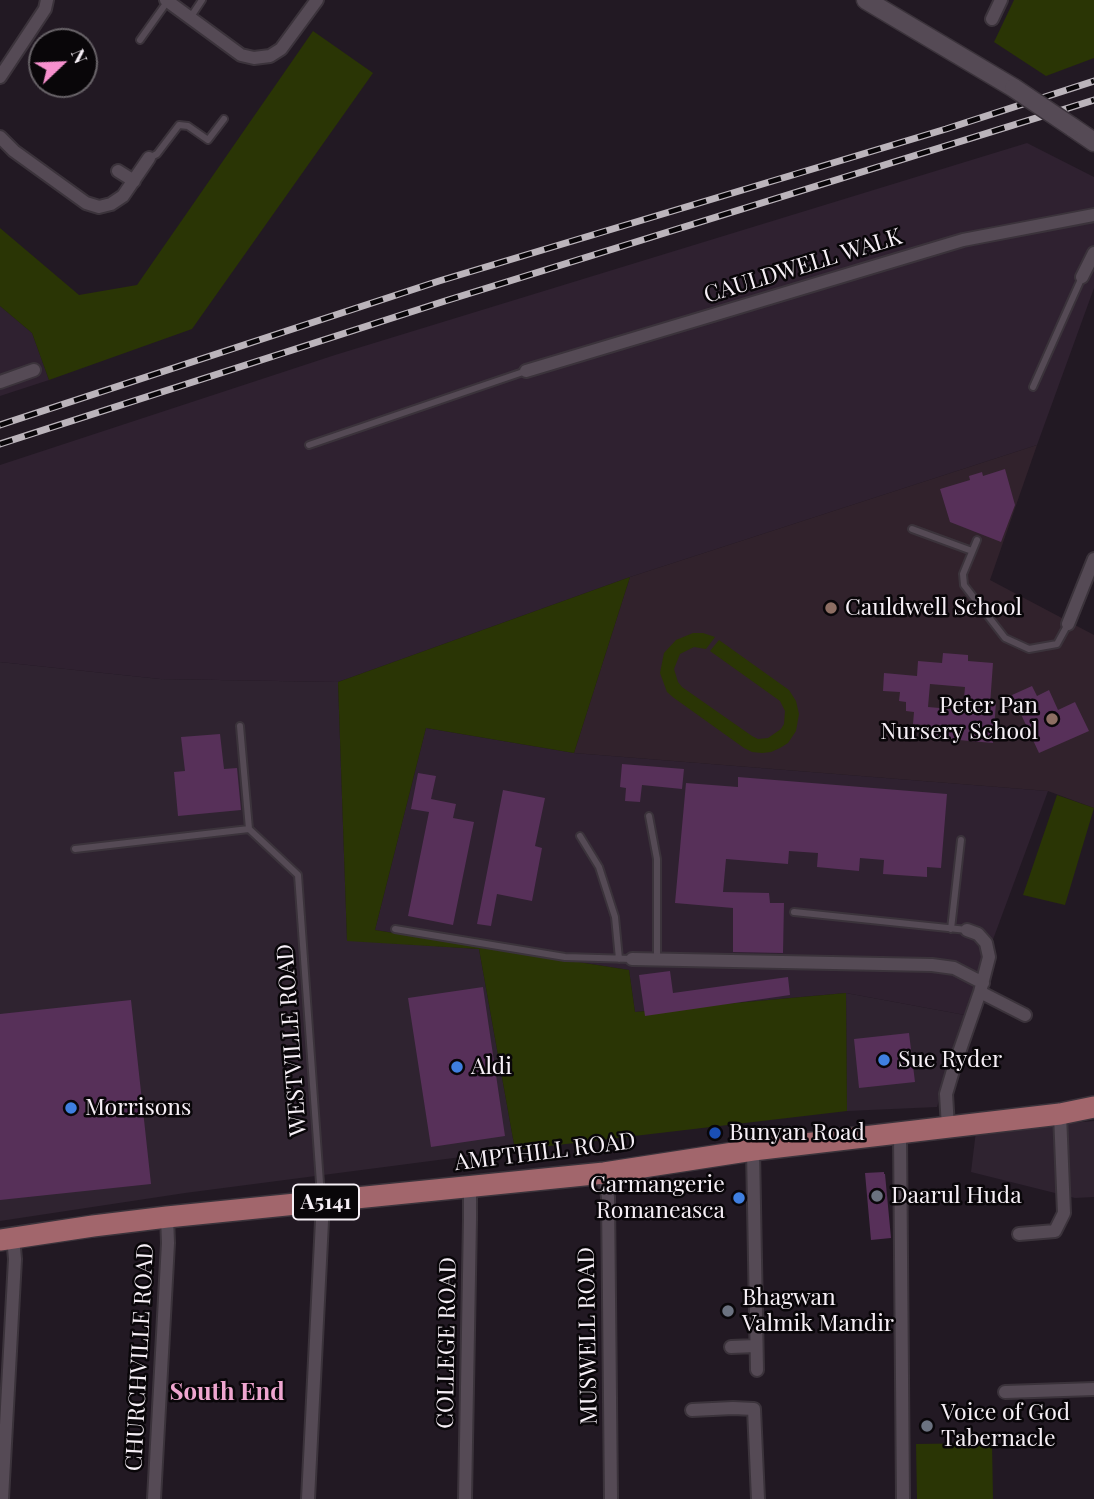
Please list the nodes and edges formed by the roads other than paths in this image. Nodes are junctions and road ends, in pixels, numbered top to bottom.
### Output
1 (47, 0) edge
2 (202, 0) edge
3 (317, 0) edge
4 (866, 0) edge
5 (1001, 0) edge
6 (167, 1) edge
7 (889, 7) edge
8 (190, 18) junction
9 (992, 19) dead end
10 (140, 40) dead end
11 (0, 77) edge
12 (224, 118) dead end
13 (0, 137) edge
14 (1094, 142) edge
15 (149, 158) joint
16 (118, 171) dead end
17 (134, 181) junction
18 (1094, 215) edge
19 (1094, 253) edge
20 (1082, 277) joint
21 (34, 370) dead end
22 (526, 371) joint
23 (0, 382) edge
24 (1033, 387) dead end
25 (309, 445) dead end
26 (912, 530) dead end
27 (977, 540) dead end
28 (972, 551) junction
29 (1094, 559) edge
30 (1068, 624) joint
31 (240, 726) dead end
32 (649, 816) dead end
33 (249, 829) junction
34 (580, 836) dead end
35 (961, 840) dead end
36 (75, 849) dead end
37 (794, 912) dead end
38 (395, 929) dead end
39 (951, 929) junction
40 (967, 930) joint
41 (626, 959) junction
42 (657, 960) junction
43 (981, 988) junction
44 (1025, 1015) dead end
45 (1094, 1107) edge
46 (1060, 1114) junction
47 (948, 1127) junction
48 (900, 1134) junction
49 (753, 1150) junction
50 (604, 1173) junction
51 (470, 1187) junction
52 (321, 1202) junction
53 (167, 1217) junction
54 (1019, 1234) dead end
55 (6, 1239) edge
56 (756, 1346) junction
57 (731, 1347) dead end
58 (757, 1370) dead end
59 (1094, 1389) edge
60 (1006, 1392) dead end
61 (692, 1410) dead end
62 (2, 1499) edge
63 (154, 1499) edge
64 (307, 1499) edge
65 (465, 1499) edge
66 (611, 1499) edge
67 (758, 1499) edge
68 (903, 1499) edge

1 - 11 street
2 - 8 lane
3 - 8 street
4 - 7 main road
5 - 9 street
6 - 8 street
6 - 10 lane
7 - 14 main road, bridge
12 - 15 lane
13 - 17 street
15 - 17 street
16 - 17 street
18 - 22 street, CAULDWELL WALK
19 - 20 street
20 - 24 lane
21 - 23 street
22 - 25 lane
26 - 28 lane
27 - 28 lane
28 - 30 lane
29 - 30 street
31 - 33 lane
32 - 42 lane
33 - 36 lane
33 - 52 lane, WESTVILLE ROAD
34 - 41 lane
35 - 39 lane
37 - 39 lane
38 - 41 lane
39 - 40 lane
40 - 43 street
41 - 42 street
42 - 43 street
43 - 44 street
43 - 47 street
45 - 46 main road, AMPTHILL ROAD / A5141
46 - 47 main road, AMPTHILL ROAD / A5141
46 - 54 street
47 - 48 main road, AMPTHILL ROAD / A5141
48 - 49 main road, AMPTHILL ROAD / A5141
48 - 68 street
49 - 50 main road, AMPTHILL ROAD / A5141
49 - 56 street
50 - 51 main road, AMPTHILL ROAD / A5141
50 - 66 street, MUSWELL ROAD
51 - 52 main road, AMPTHILL ROAD / A5141
51 - 65 street, COLLEGE ROAD
52 - 53 main road, AMPTHILL ROAD / A5141
52 - 64 street
53 - 55 main road, AMPTHILL ROAD / A5141
53 - 63 street, CHURCHVILLE ROAD
55 - 62 street
56 - 57 street
56 - 58 street
59 - 60 street
61 - 67 street

